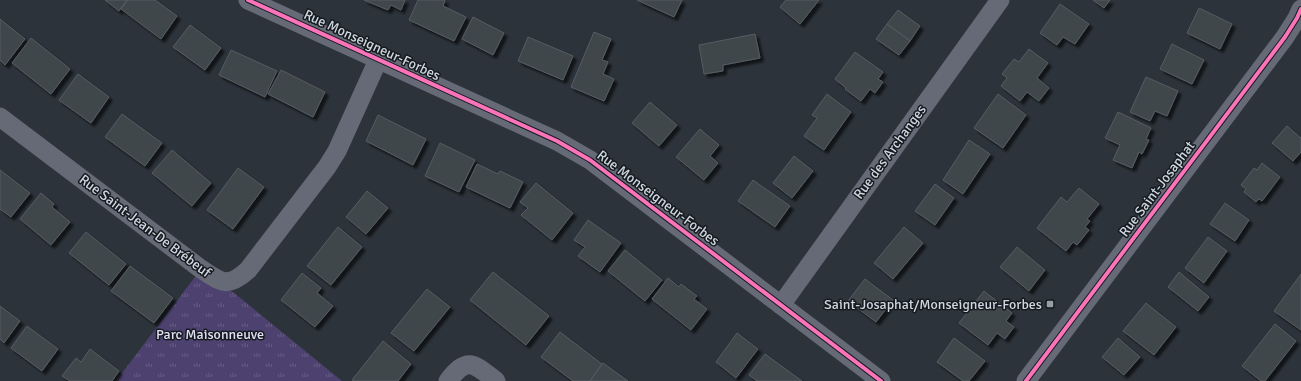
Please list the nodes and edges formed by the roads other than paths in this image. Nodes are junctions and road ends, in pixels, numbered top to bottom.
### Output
1 (248, 0) edge
2 (1000, 0) edge
3 (1301, 9) edge
4 (378, 60) junction
5 (0, 117) edge
6 (781, 305) junction
7 (448, 381) edge
8 (496, 381) edge
9 (881, 381) edge
10 (1026, 381) edge

1 - 4 street, Rue Monseigneur-Forbes
2 - 6 street, Rue des Archanges
3 - 10 street, Rue Saint-Josaphat
4 - 5 street, Rue Saint-Jean-De Brébeuf
4 - 6 street, Rue Monseigneur-Forbes
6 - 9 street, Rue Monseigneur-Forbes
7 - 8 street

